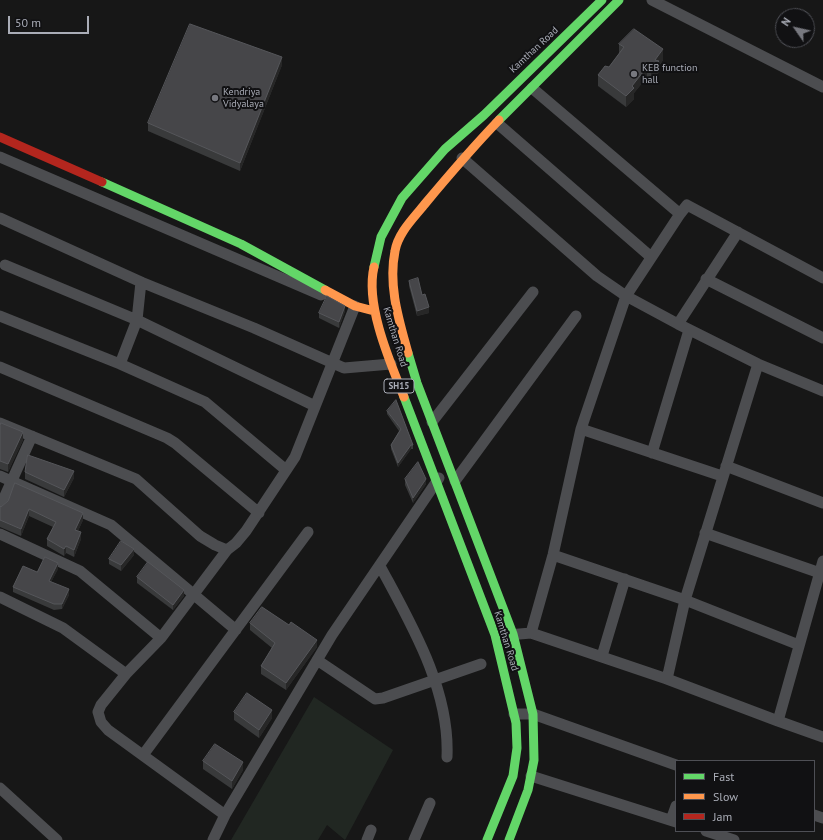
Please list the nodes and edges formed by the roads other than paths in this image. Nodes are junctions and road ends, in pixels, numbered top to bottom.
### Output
1 (604, 0) edge
2 (652, 0) edge
3 (616, 3) edge
4 (823, 87) edge
5 (532, 88) junction
6 (497, 123) junction
7 (0, 137) edge
8 (0, 157) edge
9 (462, 158) junction
10 (680, 214) junction
11 (0, 218) edge
12 (738, 232) junction
13 (651, 257) junction
14 (5, 265) dead end
15 (393, 271) junction
16 (372, 274) junction
17 (823, 278) edge
18 (706, 279) junction
19 (141, 282) junction
20 (534, 292) dead end
21 (626, 296) junction
22 (354, 307) junction
23 (374, 311) junction
24 (0, 316) edge
25 (576, 316) dead end
26 (137, 320) junction
27 (678, 324) junction
28 (689, 330) junction
29 (823, 338) edge
30 (332, 363) junction
31 (120, 364) junction
32 (391, 364) junction
33 (758, 364) junction
34 (0, 367) edge
35 (823, 391) edge
36 (315, 406) junction
37 (432, 422) junction
38 (0, 423) edge
39 (581, 429) junction
40 (32, 436) junction
41 (652, 453) junction
42 (448, 462) junction
43 (286, 470) junction
44 (724, 471) junction
45 (0, 476) edge
46 (12, 481) junction
47 (455, 481) junction
48 (435, 483) junction
49 (823, 503) edge
50 (0, 507) edge
51 (259, 513) junction
52 (308, 532) dead end
53 (705, 533) junction
54 (0, 534) edge
55 (227, 550) junction
56 (553, 555) junction
57 (823, 561) edge
58 (380, 566) junction
59 (820, 573) junction
60 (625, 579) junction
61 (194, 595) junction
62 (0, 597) edge
63 (685, 600) junction
64 (236, 630) junction
65 (513, 634) junction
66 (531, 634) junction
67 (495, 635) junction
68 (162, 638) junction
69 (799, 645) junction
70 (602, 656) junction
71 (317, 660) junction
72 (482, 664) dead end
73 (126, 674) junction
74 (667, 679) junction
75 (435, 681) junction
76 (514, 714) junction
77 (533, 714) junction
78 (778, 721) junction
79 (823, 736) edge
80 (143, 755) junction
81 (447, 757) dead end
82 (675, 765) edge
83 (531, 776) junction
84 (0, 788) edge
85 (430, 803) dead end
86 (225, 815) junction
87 (674, 821) edge
88 (709, 832) edge
89 (57, 840) edge
90 (212, 840) edge
91 (414, 840) edge
92 (486, 840) edge
93 (509, 840) edge
94 (734, 840) edge

1 - 3 main road
1 - 16 main road, Kamthan Road / SH15
2 - 4 street
3 - 5 main road, Kamthan Road / SH15
5 - 6 main road, Kamthan Road / SH15
5 - 10 street
6 - 9 main road, Kamthan Road / SH15
6 - 13 street
7 - 22 main road
8 - 22 street
9 - 15 main road, Kamthan Road / SH15
9 - 21 street
10 - 12 street
10 - 13 street
11 - 19 street
12 - 17 street
12 - 18 street
13 - 21 street
14 - 26 street
15 - 16 main road
15 - 37 main road, Kamthan Road / SH15
16 - 23 main road, Kamthan Road / SH15
18 - 27 street
18 - 29 street
19 - 26 street
19 - 30 street
20 - 37 street
21 - 27 street
21 - 39 street
22 - 23 main road
22 - 30 street
23 - 32 main road, Kamthan Road / SH15
24 - 31 street
25 - 47 street
26 - 31 street
26 - 36 street
27 - 28 street
28 - 33 street
28 - 41 street
30 - 32 street
30 - 36 street
31 - 43 street
32 - 48 main road, Kamthan Road / SH15
33 - 35 street
33 - 44 street
34 - 51 street
36 - 43 street
37 - 42 main road, Kamthan Road / SH15
38 - 40 street
39 - 41 street
39 - 56 street
40 - 46 street
40 - 55 street
41 - 44 street
42 - 47 main road, Kamthan Road / SH15
42 - 48 street
43 - 51 street
44 - 49 street
44 - 53 street
45 - 46 street
46 - 50 street
46 - 61 street
47 - 65 main road, Kamthan Road / SH15
48 - 58 street
48 - 67 main road, Kamthan Road / SH15
51 - 55 street
52 - 64 street
53 - 59 street
53 - 63 street
54 - 68 street
55 - 61 street
56 - 60 street
56 - 66 street
57 - 59 street
58 - 71 street
58 - 75 street
59 - 69 street
60 - 63 street
60 - 70 street
61 - 64 street
61 - 68 street
62 - 73 street
63 - 69 street
63 - 74 street
64 - 80 street
65 - 66 street
65 - 67 street
65 - 77 main road, Kamthan Road / SH15
66 - 70 street
67 - 76 main road, Kamthan Road / SH15
68 - 73 street
69 - 78 street
70 - 74 street
71 - 75 street
71 - 86 street
72 - 75 street
73 - 80 street
74 - 78 street
75 - 81 street
76 - 77 street
76 - 92 main road, Kamthan Road / SH15
77 - 82 street
77 - 83 main road, Kamthan Road / SH15
78 - 79 street
80 - 86 street
83 - 87 street
83 - 93 main road, Kamthan Road / SH15
84 - 89 street
85 - 91 street
86 - 90 street
88 - 94 street

